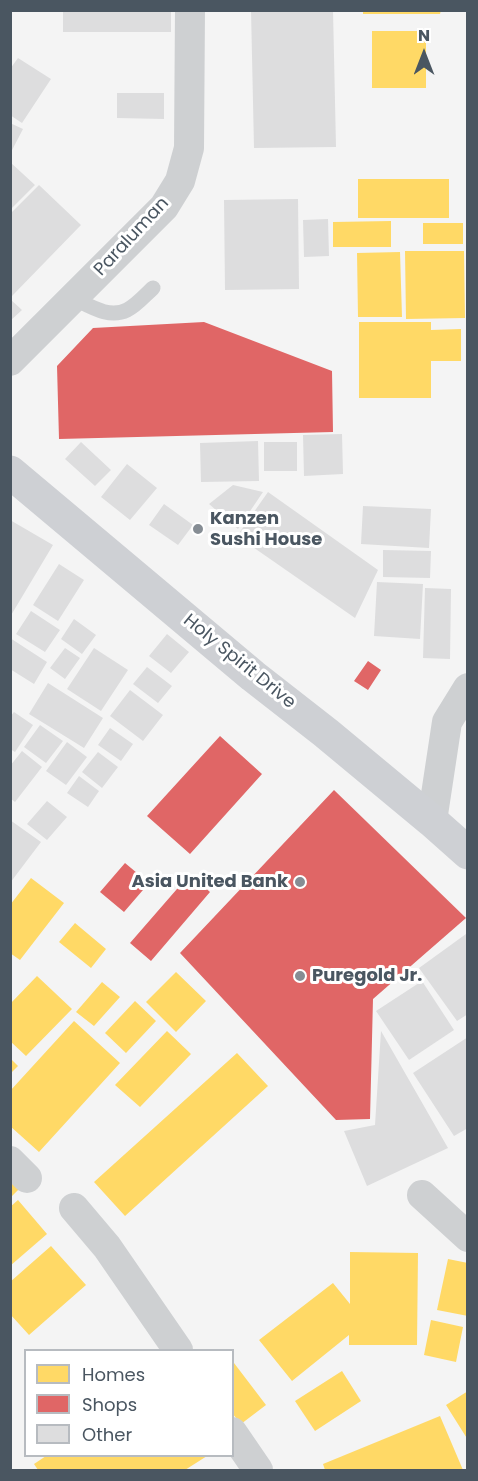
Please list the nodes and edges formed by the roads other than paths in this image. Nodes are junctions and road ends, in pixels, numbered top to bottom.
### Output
1 (190, 10) edge
2 (153, 288) dead end
3 (73, 298) junction
4 (10, 361) edge
5 (10, 472) edge
6 (468, 688) edge
7 (432, 821) junction
8 (468, 853) edge
9 (422, 1195) dead end
10 (74, 1208) dead end
11 (468, 1237) edge
12 (177, 1349) edge
13 (234, 1435) edge
14 (258, 1470) edge

1 - 3 street, Paraluman
2 - 3 lane
3 - 4 street, Paraluman
5 - 7 main road, Holy Spirit Drive
6 - 7 street
7 - 8 main road, Holy Spirit Drive
9 - 11 street
10 - 12 street
13 - 14 street

